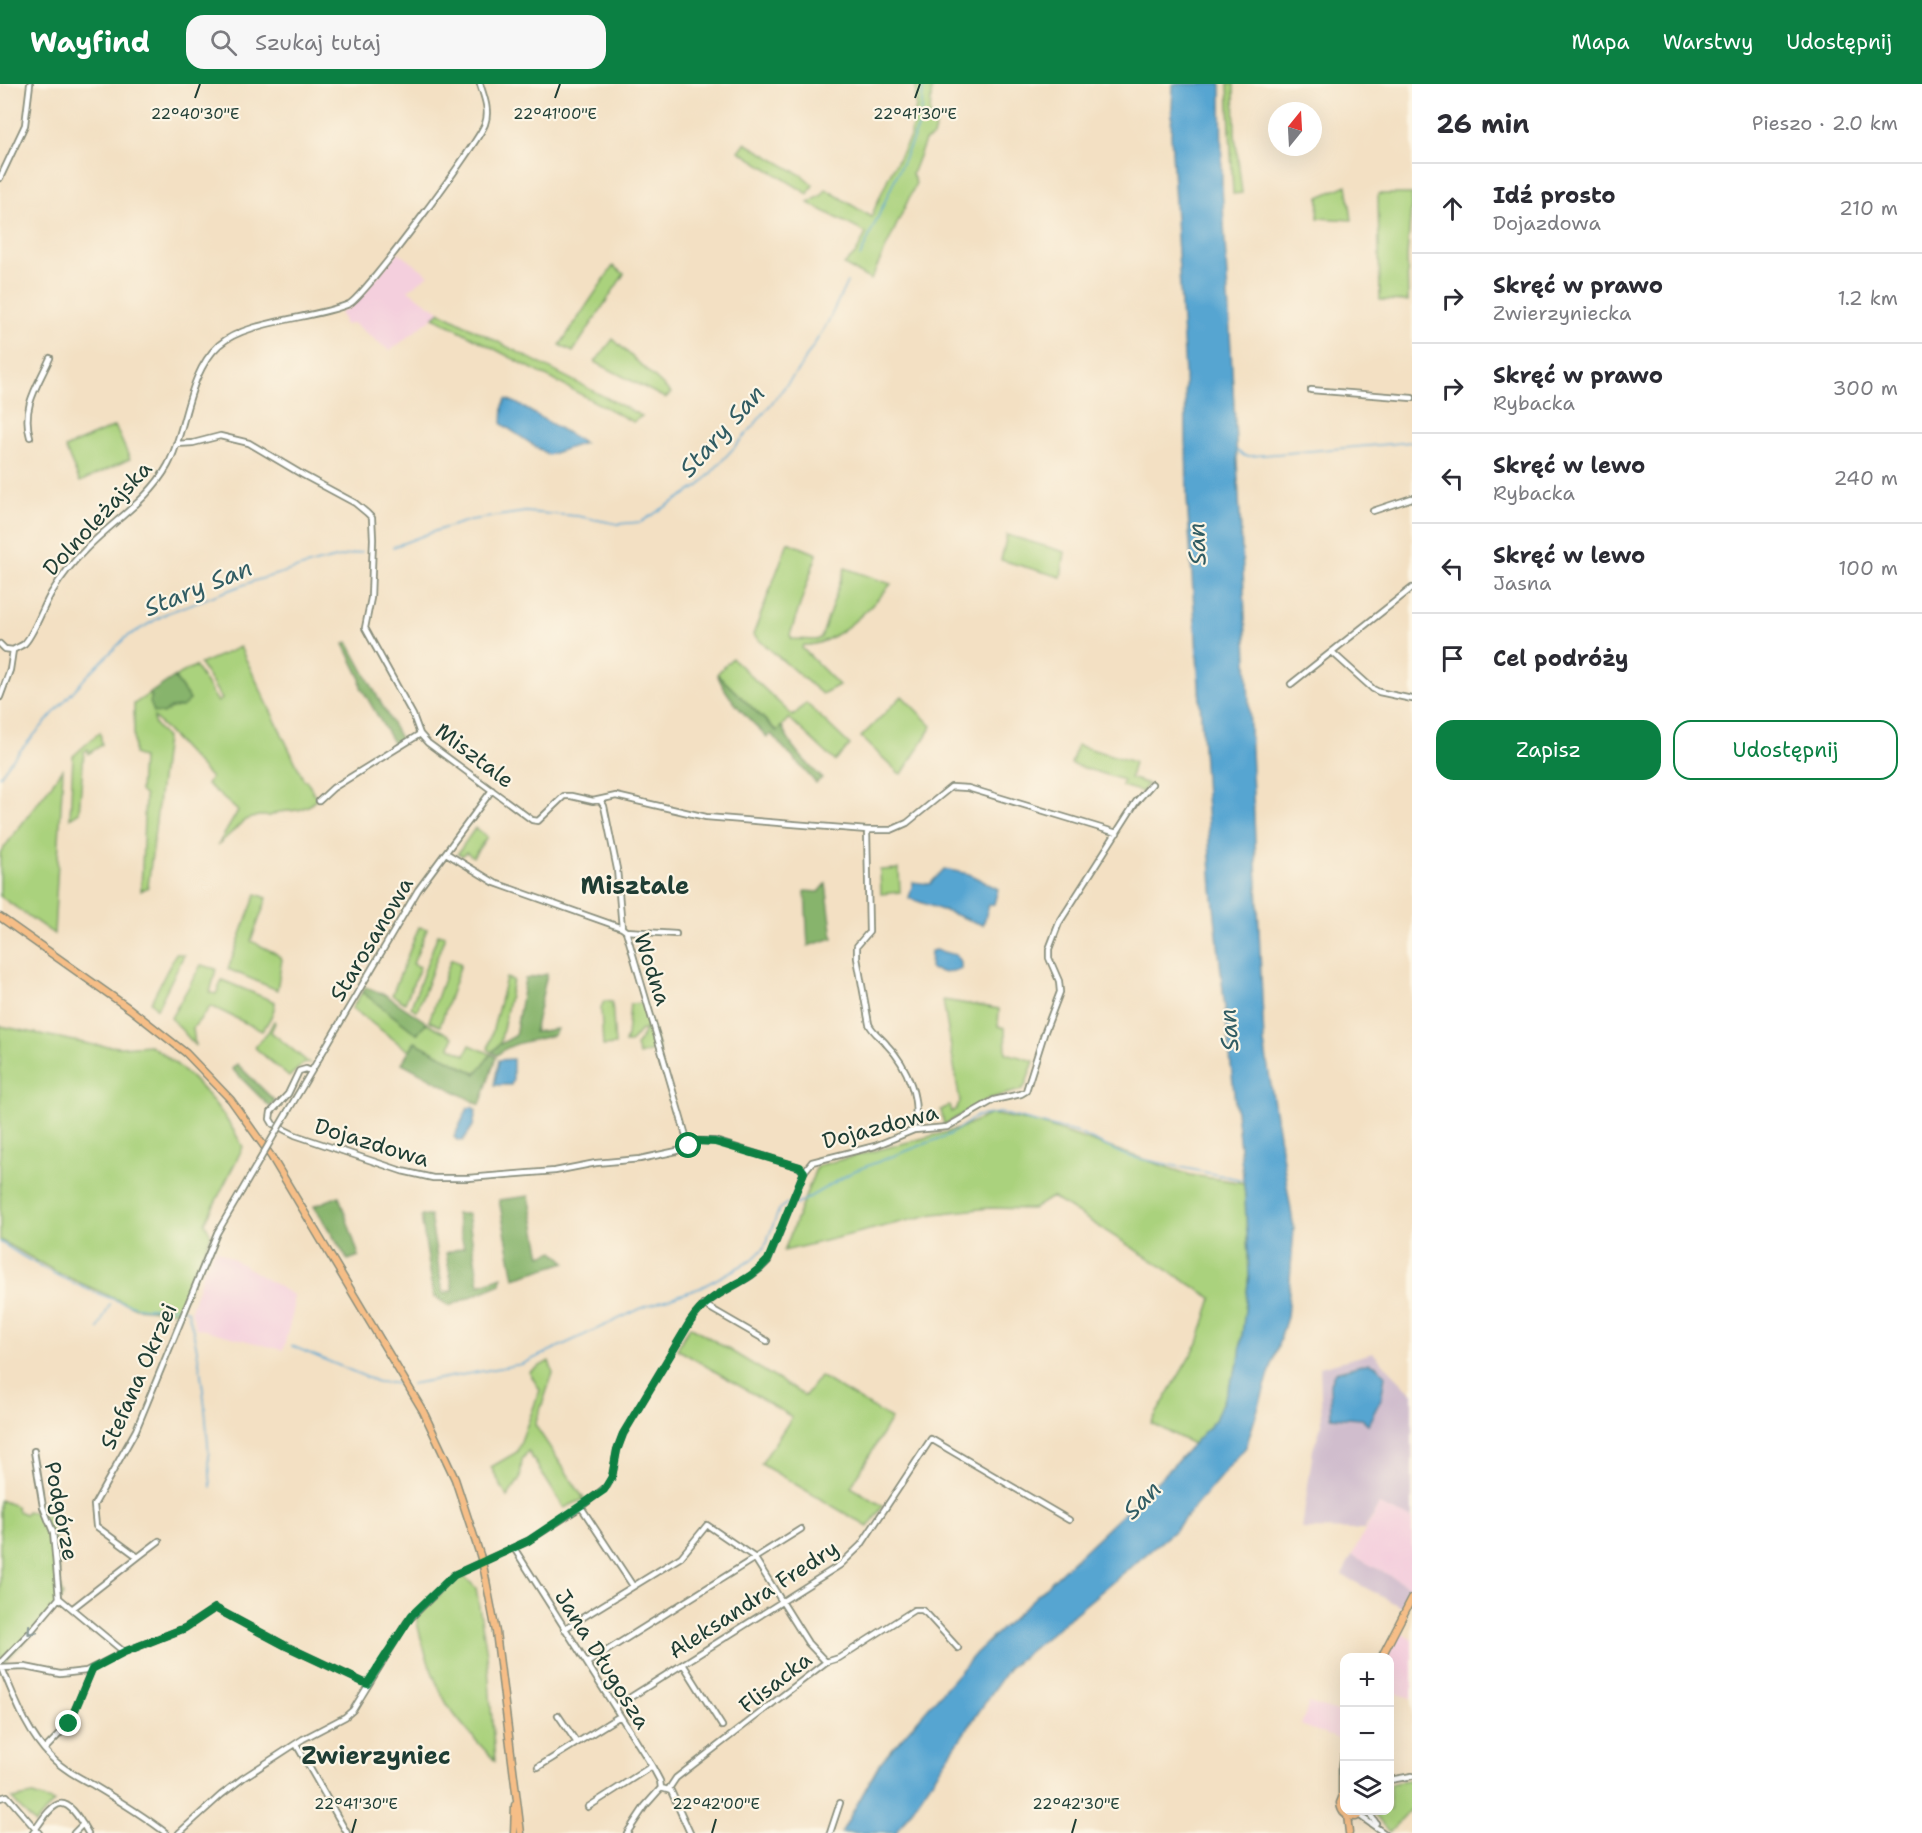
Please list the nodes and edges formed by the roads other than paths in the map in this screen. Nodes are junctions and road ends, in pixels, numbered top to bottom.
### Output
1 (30, 84) edge
2 (480, 84) edge
3 (0, 178) edge
4 (50, 358) dead end
5 (1311, 390) dead end
6 (1412, 398) edge
7 (30, 437) dead end
8 (176, 444) junction
9 (1412, 498) edge
10 (1373, 511) dead end
11 (1412, 588) edge
12 (0, 644) edge
13 (13, 650) junction
14 (1332, 652) junction
15 (1291, 684) dead end
16 (0, 697) edge
17 (1412, 699) edge
18 (420, 735) junction
19 (1152, 784) dead end
20 (492, 790) junction
21 (600, 800) junction
22 (319, 801) dead end
23 (867, 830) junction
24 (1117, 833) junction
25 (446, 853) junction
26 (0, 917) edge
27 (624, 930) junction
28 (676, 934) dead end
29 (311, 1071) junction
30 (288, 1112) joint
31 (912, 1130) junction
32 (689, 1146) junction
33 (812, 1162) junction
34 (800, 1167) junction
35 (804, 1172) junction
36 (703, 1304) junction
37 (767, 1341) dead end
38 (34, 1451) dead end
39 (581, 1507) junction
40 (1068, 1520) dead end
41 (801, 1529) dead end
42 (159, 1541) dead end
43 (514, 1548) junction
44 (138, 1557) junction
45 (754, 1557) junction
46 (633, 1586) junction
47 (59, 1598) junction
48 (1412, 1598) edge
49 (783, 1602) junction
50 (73, 1608) junction
51 (564, 1629) junction
52 (958, 1648) dead end
53 (124, 1652) junction
54 (1384, 1653) edge
55 (826, 1662) junction
56 (587, 1663) junction
57 (683, 1664) junction
58 (1, 1666) edge
59 (92, 1669) junction
60 (367, 1684) junction
61 (615, 1707) junction
62 (558, 1715) dead end
63 (620, 1716) junction
64 (723, 1726) dead end
65 (577, 1743) junction
66 (296, 1744) junction
67 (45, 1749) junction
68 (652, 1766) junction
69 (538, 1767) dead end
70 (514, 1771) junction
71 (1412, 1776) edge
72 (1394, 1779) edge
73 (661, 1788) junction
74 (668, 1790) junction
75 (0, 1798) edge
76 (840, 1803) dead end
77 (588, 1807) dead end
78 (1347, 1815) joint
79 (1371, 1815) edge
80 (1358, 1816) junction
81 (83, 1824) junction
82 (1383, 1831) edge
83 (36, 1832) edge
84 (74, 1833) edge
85 (88, 1833) edge
86 (166, 1833) edge
87 (179, 1833) edge
88 (347, 1833) edge
89 (514, 1833) edge
90 (521, 1833) edge
91 (627, 1833) edge
92 (690, 1833) edge
93 (830, 1833) edge
94 (1350, 1833) edge

1 - 3 street
2 - 8 street, Dolnoleżajska
4 - 7 street
5 - 6 street
8 - 13 street, Dolnoleżajska
8 - 18 street, Misztale
9 - 10 street
11 - 14 street
12 - 13 street
13 - 16 street, Dolnoleżajska
14 - 15 street
14 - 17 street
18 - 20 street, Misztale
18 - 22 street
19 - 24 street, Dojazdowa
20 - 21 street, Misztale
20 - 25 street, Starosanowa
21 - 23 street, Misztale
21 - 27 street, Wodna
23 - 24 street, Misztale
23 - 31 street
24 - 31 street, Dojazdowa
25 - 27 street
25 - 29 street, Starosanowa
26 - 70 main road, bridge
27 - 28 street
27 - 32 street, Wodna
29 - 30 street, Starosanowa
29 - 32 street, Dojazdowa
30 - 44 street, Stefana Okrzei, bridge
31 - 33 street, Dojazdowa
32 - 34 street, Dojazdowa
33 - 34 street
33 - 35 street, Dojazdowa
34 - 35 street, Dojazdowa
35 - 36 street
36 - 37 street
36 - 39 street
38 - 47 street, Podgórze
39 - 43 street
39 - 46 street
40 - 49 street, Aleksandra Fredry
41 - 45 street
42 - 44 street
43 - 51 street, Jana Długosza
43 - 60 street
44 - 50 street
45 - 46 street
45 - 49 street
45 - 56 street
46 - 51 street
47 - 50 street
47 -> 58 street
48 - 54 main road
49 - 55 street
49 - 57 street, Aleksandra Fredry
50 - 53 street
51 - 56 street, Jana Długosza
52 - 55 street, Flisacka
53 - 59 street
53 - 60 street
55 - 74 street, Flisacka
56 - 61 street, Jana Długosza
57 - 61 street, Aleksandra Fredry
57 - 64 street
58 - 59 street
58 - 67 street
59 - 67 street
60 - 66 street
61 - 63 street, Jana Długosza
62 - 65 street
63 - 65 street
63 - 68 street, Jana Długosza
65 - 69 street
66 - 87 street
66 - 88 street
67 - 86 street
68 - 73 street, Jana Długosza
68 - 77 street
70 - 89 main road
70 - 90 main road
71 - 72 street
73 - 74 street
73 - 91 street
74 - 92 street
75 - 83 street
76 - 93 street
78 - 80 main road
78 - 94 main road
79 - 82 street
80 - 82 street
80 - 94 main road
81 - 83 street
81 - 84 street
81 - 85 street

